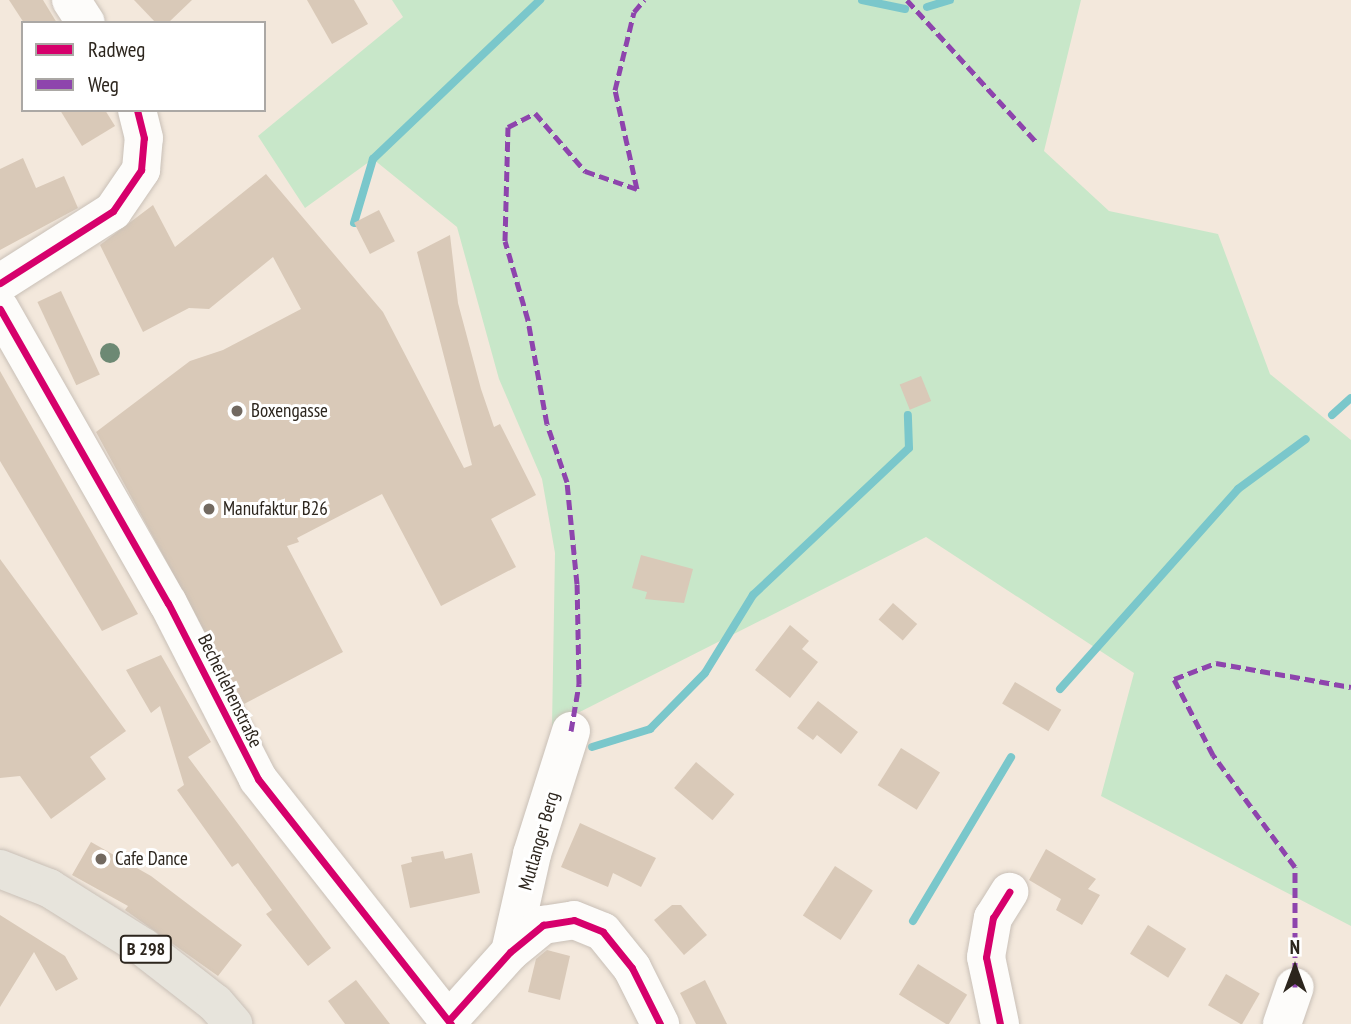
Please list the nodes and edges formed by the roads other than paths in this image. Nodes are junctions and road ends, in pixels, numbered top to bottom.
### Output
1 (71, 0) edge
2 (85, 21) edge
3 (138, 112) edge
4 (0, 283) edge
5 (5, 324) edge
6 (571, 731) dead end
7 (0, 869) edge
8 (1009, 892) dead end
9 (510, 952) junction
10 (1295, 987) dead end
11 (450, 1022) edge
12 (233, 1024) edge
13 (660, 1024) edge
14 (1000, 1024) edge
15 (1282, 1024) edge

1 - 2 street
3 - 4 street
5 - 11 street, Becherlehenstraße
6 - 9 street, Mutlanger Berg
7 - 12 main road, B 298
8 - 14 street
9 - 11 street
9 - 13 street
10 - 15 street

